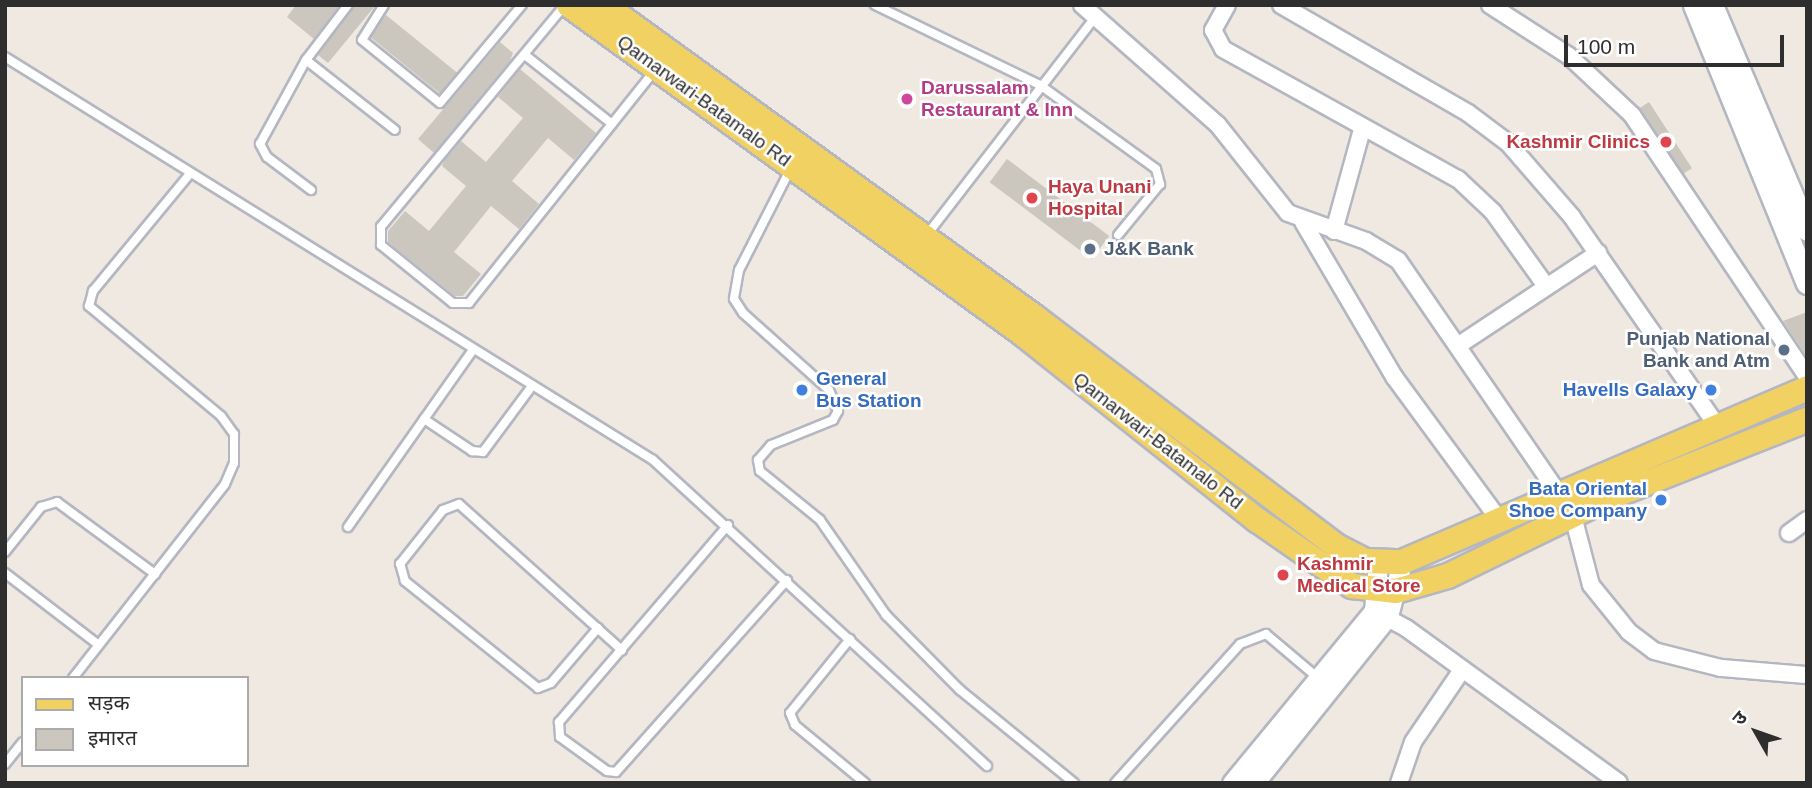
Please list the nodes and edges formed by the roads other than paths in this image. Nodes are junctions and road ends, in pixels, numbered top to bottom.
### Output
1 (348, 5) edge
2 (384, 5) edge
3 (522, 5) edge
4 (567, 5) edge
5 (604, 5) edge
6 (875, 5) edge
7 (1082, 5) edge
8 (1227, 5) edge
9 (1281, 5) edge
10 (1489, 5) edge
11 (1694, 5) edge
12 (1712, 5) edge
13 (1095, 17) junction
14 (524, 55) junction
15 (5, 57) edge
16 (306, 60) junction
17 (658, 66) junction
18 (1040, 85) junction
19 (612, 124) junction
20 (1362, 129) junction
21 (395, 130) dead end
22 (793, 165) junction
23 (188, 175) junction
24 (312, 190) dead end
25 (1303, 222) junction
26 (1807, 230) edge
27 (1334, 231) junction
28 (1118, 235) dead end
29 (926, 236) junction
30 (1598, 253) junction
31 (1807, 283) edge
32 (1546, 286) junction
33 (1459, 345) junction
34 (473, 350) junction
35 (1807, 376) edge
36 (532, 386) junction
37 (1807, 388) edge
38 (424, 419) junction
39 (1807, 420) edge
40 (1717, 426) junction
41 (1567, 507) junction
42 (1502, 520) junction
43 (1807, 520) edge
44 (729, 525) junction
45 (348, 527) dead end
46 (1789, 533) dead end
47 (5, 552) edge
48 (1390, 561) junction
49 (5, 573) edge
50 (155, 574) junction
51 (787, 580) junction
52 (1384, 602) junction
53 (598, 628) junction
54 (850, 639) junction
55 (99, 645) junction
56 (622, 650) junction
57 (1462, 670) junction
58 (1807, 675) edge
59 (75, 676) edge
60 (1320, 680) junction
61 (21, 744) edge
62 (5, 764) edge
63 (986, 766) dead end
64 (865, 783) edge
65 (1074, 783) edge
66 (1115, 783) edge
67 (1232, 783) edge
68 (1254, 783) edge
69 (1399, 783) edge
70 (1619, 783) edge

1 - 16 lane
2 - 3 lane
4 - 14 lane
4 - 17 main road, Qamarwari-Batamalo Rd
5 - 29 main road, Qamarwari-Batamalo Rd
6 - 18 lane
7 - 13 street
8 - 20 street
9 - 30 street
10 - 35 street
11 - 31 main road
12 - 26 main road
13 - 18 lane
13 - 25 street
14 - 19 lane
14 - 19 lane
15 - 23 lane
16 - 21 lane
16 - 24 lane
17 - 19 lane
17 - 22 main road, Qamarwari-Batamalo Rd
18 - 28 lane
18 - 29 lane
20 - 27 street
20 - 32 street
22 - 52 main road, Qamarwari-Batamalo Rd
22 - 65 lane
23 - 34 lane
23 - 50 lane
25 - 27 street
25 - 42 street
27 - 33 street
29 - 48 main road, Qamarwari-Batamalo Rd
30 - 32 street
30 - 40 street
32 - 33 street
33 - 41 street
34 - 36 lane
34 - 38 lane
36 - 38 lane
36 - 44 lane
37 - 40 main road
38 - 45 lane
39 - 41 main road
40 - 41 main road
41 - 42 main road
41 - 52 main road
41 - 58 street
42 - 48 main road
43 - 46 street
44 - 51 lane
44 - 56 lane
47 - 50 lane
48 - 52 street
49 - 55 lane
50 - 55 lane
51 - 54 lane
51 - 56 lane
52 - 57 street
52 - 60 street
52 - 68 street
53 - 53 lane
53 - 56 lane
54 - 63 lane
54 - 64 lane
55 - 59 lane
57 - 69 street
57 - 70 street
60 - 66 lane
60 - 67 street
61 - 62 lane

